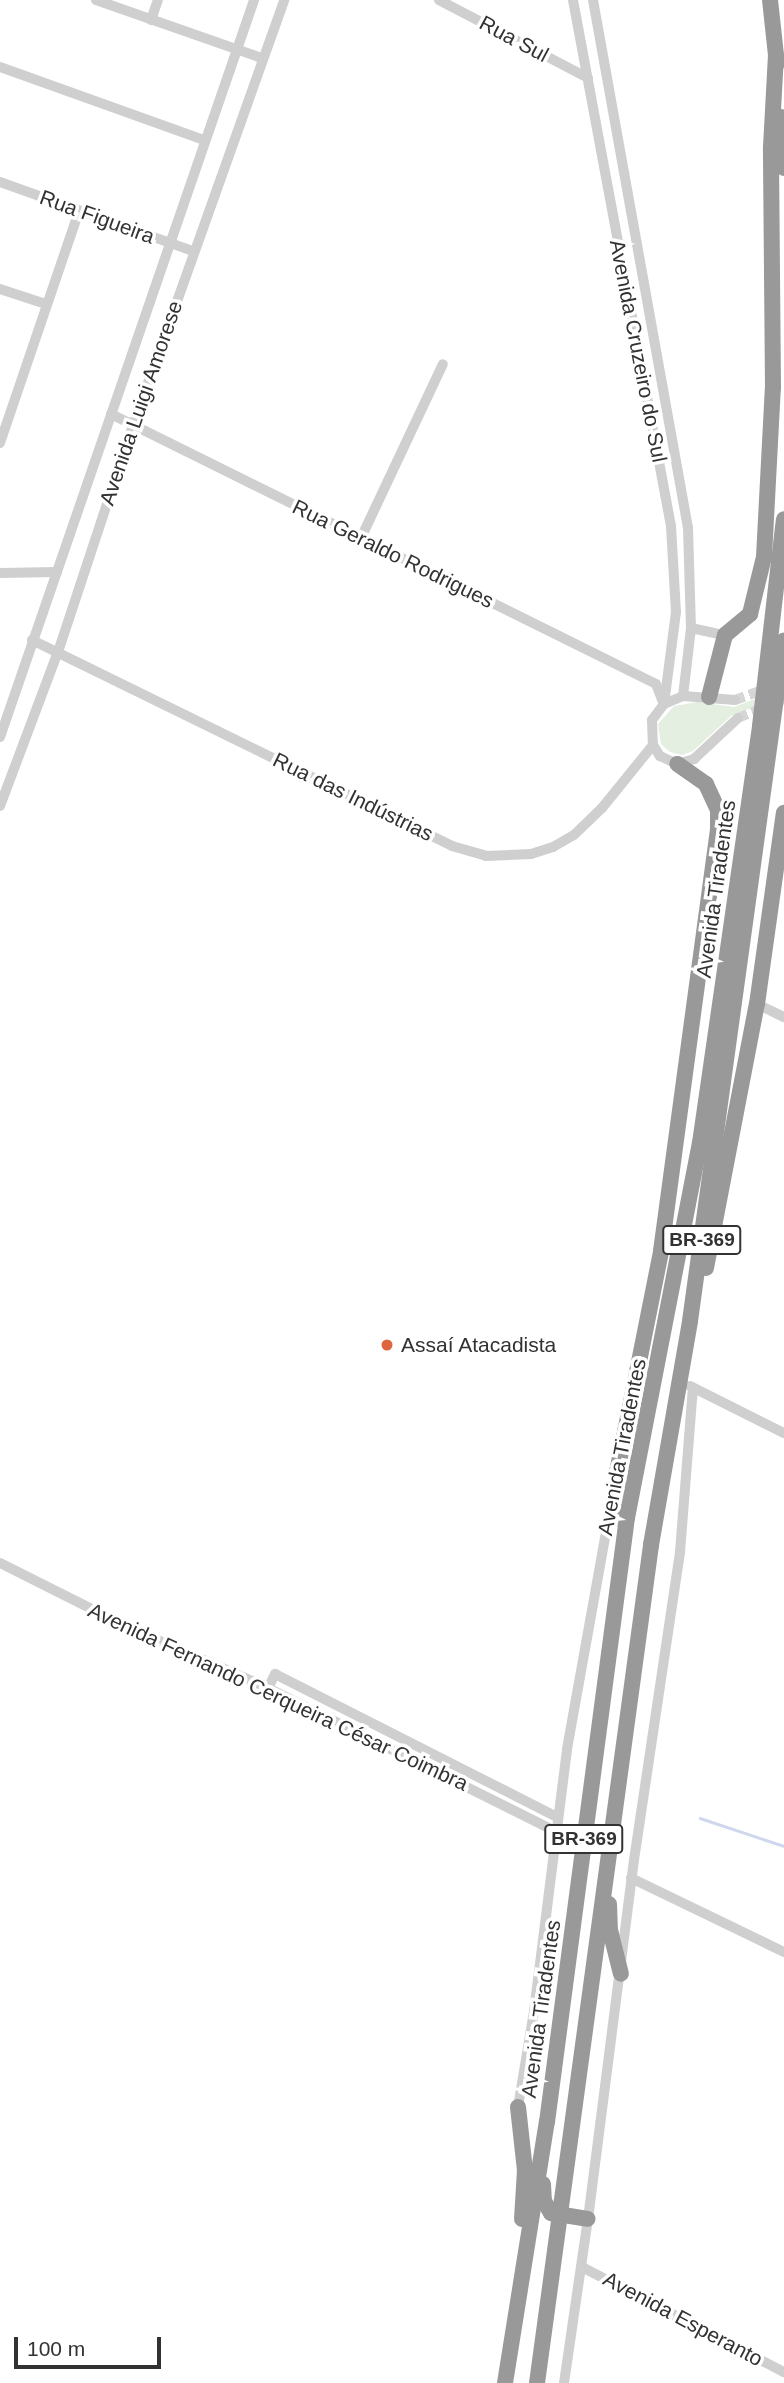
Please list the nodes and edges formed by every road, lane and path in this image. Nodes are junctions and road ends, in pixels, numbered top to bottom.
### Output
1 (96, 0) edge
2 (158, 0) edge
3 (254, 0) edge
4 (284, 0) edge
5 (439, 0) edge
6 (573, 0) edge
7 (593, 0) edge
8 (770, 0) edge
9 (151, 20) junction
10 (237, 51) junction
11 (776, 55) junction
12 (262, 58) junction
13 (0, 67) edge
14 (587, 78) junction
15 (204, 140) junction
16 (784, 168) edge
17 (0, 182) edge
18 (79, 211) junction
19 (169, 243) junction
20 (193, 251) junction
21 (0, 289) edge
22 (46, 304) junction
23 (443, 364) dead end
24 (111, 414) junction
25 (133, 425) junction
26 (0, 443) edge
27 (668, 512) junction
28 (687, 519) junction
29 (784, 519) edge
30 (361, 538) junction
31 (57, 572) junction
32 (0, 573) edge
33 (691, 628) junction
34 (725, 635) junction
35 (32, 640) junction
36 (784, 640) edge
37 (58, 652) junction
38 (683, 696) junction
39 (709, 697) junction
40 (735, 700) tunnel mouth
41 (664, 704) junction
42 (738, 718) tunnel mouth
43 (0, 737) edge
44 (653, 745) junction
45 (677, 764) junction
46 (0, 806) edge
47 (784, 813) edge
48 (757, 1004) junction
49 (784, 1017) edge
50 (700, 1143) junction
51 (661, 1251) junction
52 (690, 1321) junction
53 (678, 1380) junction
54 (693, 1388) junction
55 (784, 1433) edge
56 (617, 1472) junction
57 (624, 1556) junction
58 (0, 1563) edge
59 (268, 1688) junction
60 (557, 1817) junction
61 (555, 1831) junction
62 (610, 1838) junction
63 (631, 1878) junction
64 (784, 1952) edge
65 (621, 1974) junction
66 (519, 2106) joint
67 (547, 2122) junction
68 (559, 2215) junction
69 (588, 2219) junction
70 (582, 2267) junction
71 (520, 2277) junction
72 (784, 2372) edge
73 (505, 2383) edge
74 (537, 2383) edge
75 (564, 2383) edge

1 - 9 street
2 - 9 street
3 - 10 street, Avenida Luigi Amorese
4 - 12 street, Avenida Luigi Amorese
5 - 14 street, Rua Sul
6 - 14 street, Avenida Cruzeiro do Sul
7 - 28 street, Avenida Cruzeiro do Sul
8 - 11 highway
9 - 10 street
10 - 12 street
10 - 15 street, Avenida Luigi Amorese
11 - 16 highway
11 - 34 highway
12 - 20 street, Avenida Luigi Amorese
13 - 15 street
14 - 27 street, Avenida Cruzeiro do Sul
15 - 19 street, Avenida Luigi Amorese
17 - 18 street, Rua Figueira
18 - 19 street, Rua Figueira
18 - 22 street
19 - 20 street, Rua Figueira
19 - 24 street, Avenida Luigi Amorese
20 - 25 street, Avenida Luigi Amorese
21 - 22 street
22 - 26 street
23 - 30 street
24 - 25 street, Rua Geraldo Rodrigues
24 - 31 street, Avenida Luigi Amorese
25 - 30 street, Rua Geraldo Rodrigues
25 - 37 street, Avenida Luigi Amorese
27 - 28 street
27 - 41 street, Avenida Cruzeiro do Sul
28 - 33 street, Avenida Cruzeiro do Sul
29 - 50 highway, Avenida Tiradentes / BR-369
30 - 41 street, Rua Geraldo Rodrigues
31 - 32 street
31 - 35 street, Avenida Luigi Amorese
33 - 34 street
33 - 38 street, Avenida Cruzeiro do Sul
34 - 39 highway
35 - 37 street, Rua das Indústrias
35 - 43 street, Avenida Luigi Amorese
36 - 52 highway, Avenida Tiradentes / BR-369
37 - 44 street, Rua das Indústrias
37 - 46 street, Avenida Luigi Amorese
38 - 39 street
38 - 41 street
39 - 40 street
41 - 44 street, Avenida Cruzeiro do Sul
42 - 45 street
44 - 45 street
45 - 51 highway
47 - 48 highway
48 - 49 street
48 - 52 highway
50 - 51 highway
50 - 57 highway, Avenida Tiradentes / BR-369
51 - 56 highway
52 - 53 highway, Avenida Tiradentes / BR-369
53 - 54 street
53 - 62 highway, Avenida Tiradentes / BR-369
54 - 55 street
54 - 63 street
56 - 57 highway
56 - 60 street
57 - 67 highway, Avenida Tiradentes / BR-369
58 - 59 street, Avenida Fernando Cerqueira César Coimbra
59 - 60 street
59 - 61 street, Avenida Fernando Cerqueira César Coimbra
60 - 61 street
61 - 66 street
62 - 65 highway
62 - 68 highway, Avenida Tiradentes / BR-369
63 - 64 street
63 - 65 street
65 - 69 street
66 - 71 highway
67 - 68 highway
67 - 71 highway, Avenida Tiradentes / BR-369
68 - 69 highway
68 - 74 highway, Avenida Tiradentes / BR-369
69 - 70 street
70 - 72 street, Avenida Esperanto
70 - 75 street
71 - 73 highway, Avenida Tiradentes / BR-369

